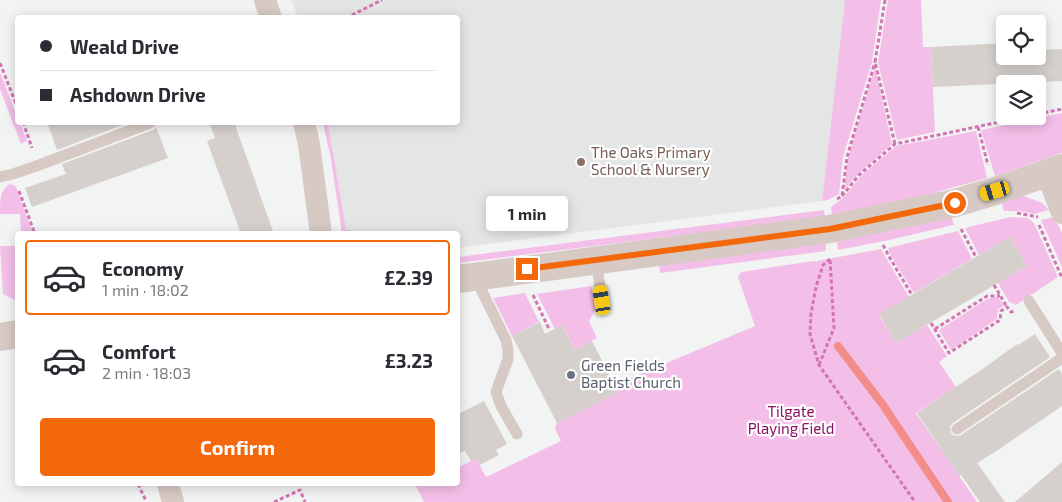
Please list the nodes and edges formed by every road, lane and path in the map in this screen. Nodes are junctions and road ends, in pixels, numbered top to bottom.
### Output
1 (265, 0) edge
2 (382, 0) edge
3 (885, 0) edge
4 (270, 15) edge
5 (352, 15) edge
6 (875, 62) junction
7 (0, 63) edge
8 (15, 101) edge
9 (1062, 109) edge
10 (1046, 112) edge
11 (996, 123) edge
12 (24, 125) edge
13 (145, 125) edge
14 (305, 125) edge
15 (895, 144) junction
16 (39, 165) junction
17 (1054, 171) edge
18 (13, 174) junction
19 (0, 177) edge
20 (842, 196) junction
21 (835, 200) dead end
22 (1062, 213) edge
23 (1036, 217) dead end
24 (960, 226) dead end
25 (34, 231) edge
26 (321, 231) edge
27 (883, 245) dead end
28 (976, 257) dead end
29 (596, 260) junction
30 (466, 278) edge
31 (1062, 278) edge
32 (994, 285) dead end
33 (530, 290) dead end
34 (912, 295) dead end
35 (1000, 296) junction
36 (602, 300) dead end
37 (1029, 301) joint
38 (1007, 307) junction
39 (930, 323) dead end
40 (549, 329) dead end
41 (934, 329) junction
42 (1062, 353) edge
43 (1062, 358) edge
44 (819, 365) junction
45 (957, 429) dead end
46 (517, 434) dead end
47 (139, 486) edge
48 (169, 486) edge
49 (146, 502) edge
50 (173, 502) edge
51 (274, 502) edge
52 (305, 502) edge
53 (915, 502) edge

1 - 4 street
2 - 5 path
3 - 6 path
6 - 15 path
6 - 20 path
7 - 8 path
9 - 10 path
11 - 15 path
12 - 16 path
13 - 16 lane
14 - 26 street
15 - 20 path
16 - 18 lane
17 - 22 street
17 - 29 street
18 - 19 lane
18 - 25 path
20 - 21 path
23 - 31 path
24 - 28 path
27 - 34 path
29 - 30 street
29 - 36 lane
30 - 46 lane
32 - 35 path
33 - 40 path
35 - 38 path
35 - 41 path
37 - 38 path
37 - 42 lane
38 - 41 path
39 - 41 path
43 - 45 lane
44 - 44 path
44 - 53 path
47 - 49 path
48 - 50 street
51 - 52 path

